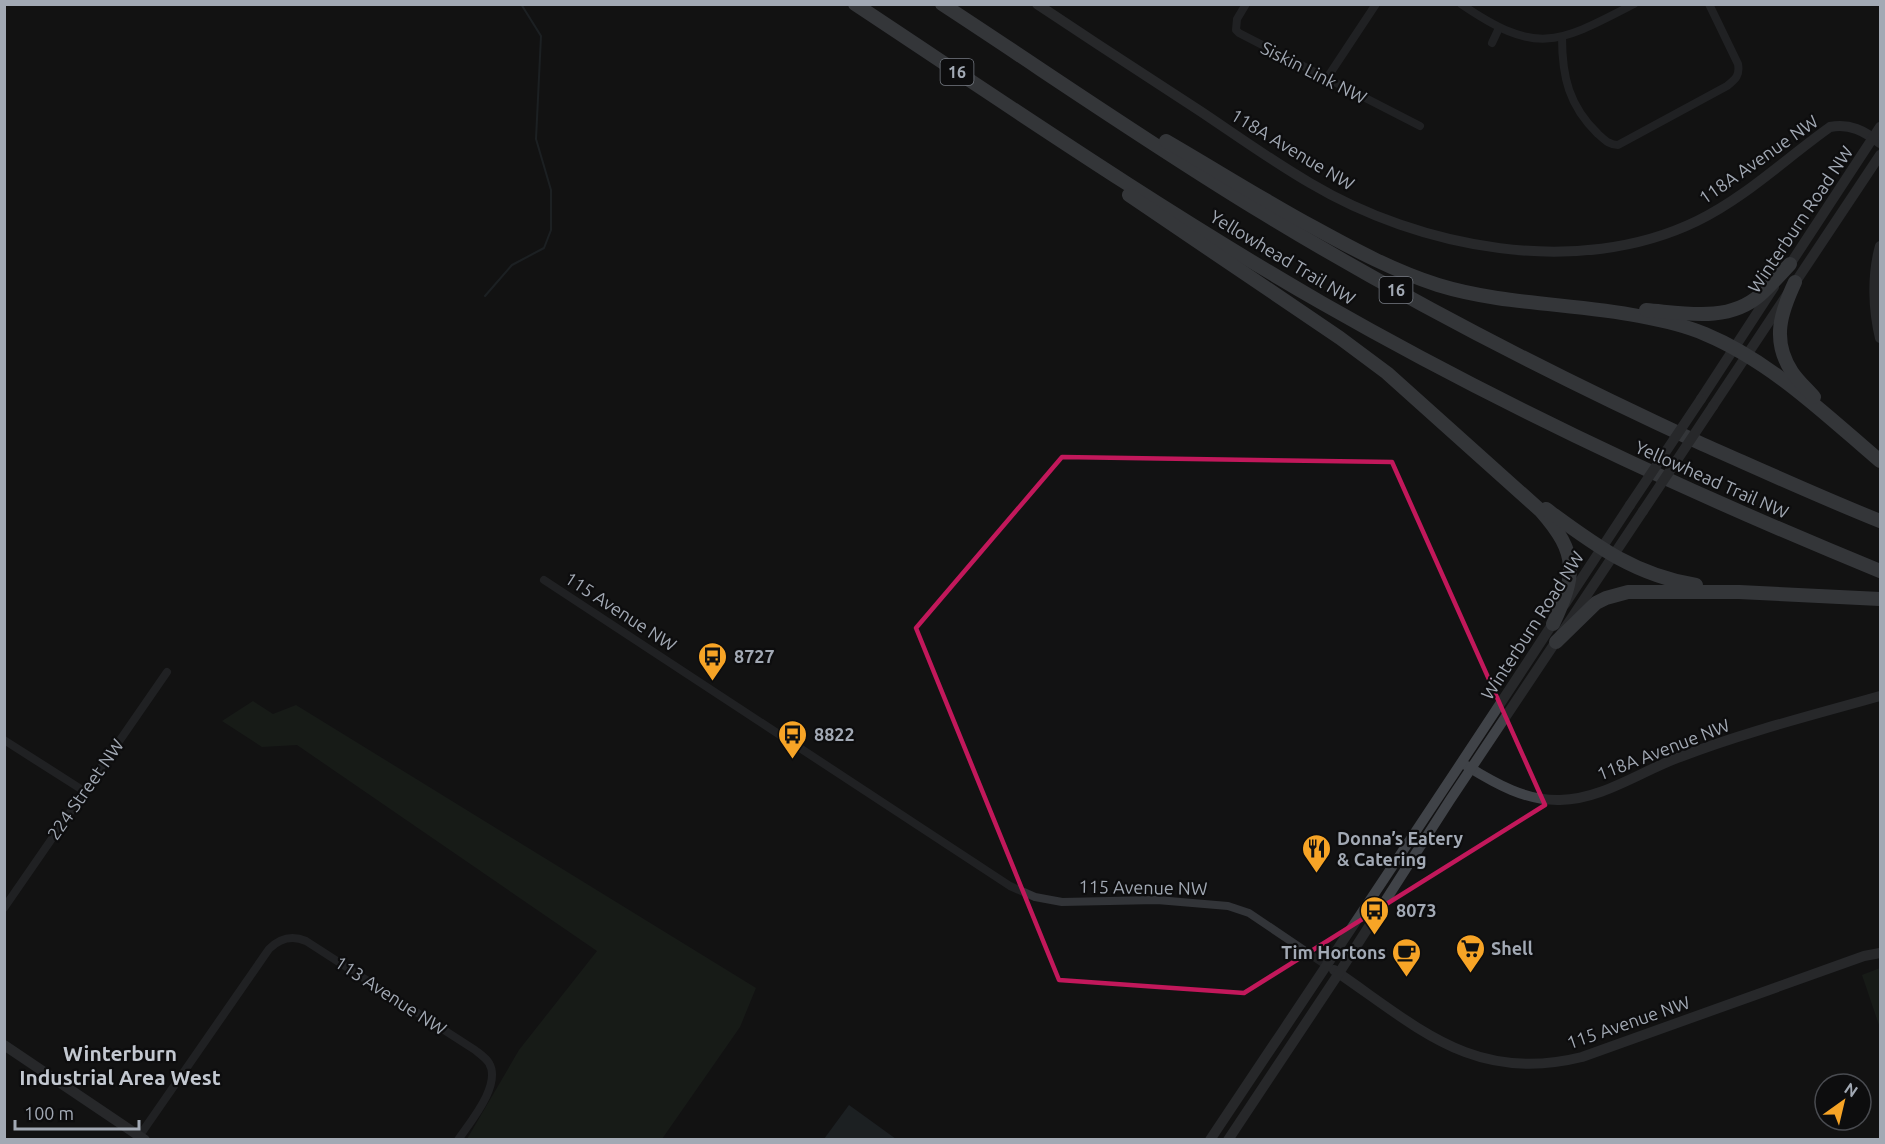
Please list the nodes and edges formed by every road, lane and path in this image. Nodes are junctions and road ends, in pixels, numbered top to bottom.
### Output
1 (855, 4) edge
2 (942, 4) edge
3 (1037, 4) edge
4 (1246, 4) edge
5 (1376, 4) edge
6 (1461, 4) edge
7 (1634, 4) edge
8 (1709, 4) edge
9 (1499, 28) junction
10 (1562, 37) junction
11 (1492, 43) dead end
12 (1024, 58) junction
13 (1327, 78) junction
14 (1420, 126) dead end
15 (1881, 127) edge
16 (1059, 139) junction
17 (1877, 141) edge
18 (1881, 155) edge
19 (1881, 246) edge
20 (1790, 264) junction
21 (1795, 282) junction
22 (1593, 308) junction
23 (1881, 338) edge
24 (1739, 352) junction
25 (1839, 426) junction
26 (1881, 461) edge
27 (1509, 482) junction
28 (1881, 521) edge
29 (1607, 552) junction
30 (1881, 571) edge
31 (544, 580) dead end
32 (1739, 592) junction
33 (1881, 599) edge
34 (1553, 624) junction
35 (1556, 642) junction
36 (167, 672) dead end
37 (1881, 696) edge
38 (4, 740) edge
39 (1460, 762) junction
40 (1471, 769) junction
41 (84, 791) junction
42 (4, 908) edge
43 (1881, 953) edge
44 (1326, 965) junction
45 (1339, 973) junction
46 (4, 1045) edge
47 (141, 1138) edge
48 (458, 1140) edge
49 (1210, 1140) edge
50 (1228, 1140) edge

1 - 16 highway, Yellowhead Trail NW / 16
2 - 12 highway, Yellowhead Trail NW / 16
3 - 17 street, 118A Avenue NW
4 - 13 street, Siskin Link NW
5 - 13 street
6 - 9 street
7 - 10 street
8 - 10 street
9 - 10 street
9 - 11 street
12 - 22 highway
12 - 28 highway, Yellowhead Trail NW / 16
13 - 14 street, Siskin Link NW
15 - 17 street, Winterburn Road NW
16 - 27 highway
16 - 30 highway, Yellowhead Trail NW / 16
17 - 20 street, Winterburn Road NW
18 - 21 street, Winterburn Road NW
19 - 23 street
20 - 22 highway
20 - 24 street, Winterburn Road NW
21 - 24 street, Winterburn Road NW
21 - 25 highway
22 - 24 highway
24 - 25 highway
24 - 29 street, Winterburn Road NW, bridge
24 - 29 street, Winterburn Road NW, bridge
25 - 26 highway
27 - 29 highway
27 - 34 highway
29 - 32 highway
29 - 34 street, Winterburn Road NW
29 - 35 street, Winterburn Road NW
31 - 44 street, 115 Avenue NW
32 - 33 highway
32 - 35 highway
34 - 39 street, Winterburn Road NW
35 - 40 street, Winterburn Road NW
36 - 41 street, 224 Street NW
37 - 40 street, 118A Avenue NW
38 - 41 street
39 - 40 street, 118A Avenue NW
39 - 44 street, Winterburn Road NW
40 - 45 street, Winterburn Road NW
41 - 42 street, 224 Street NW
43 - 45 street, 115 Avenue NW
44 - 45 street, 115 Avenue NW
44 - 49 street, Winterburn Road NW
45 - 50 street, Winterburn Road NW
46 - 47 street
47 - 48 street, 113 Avenue NW

